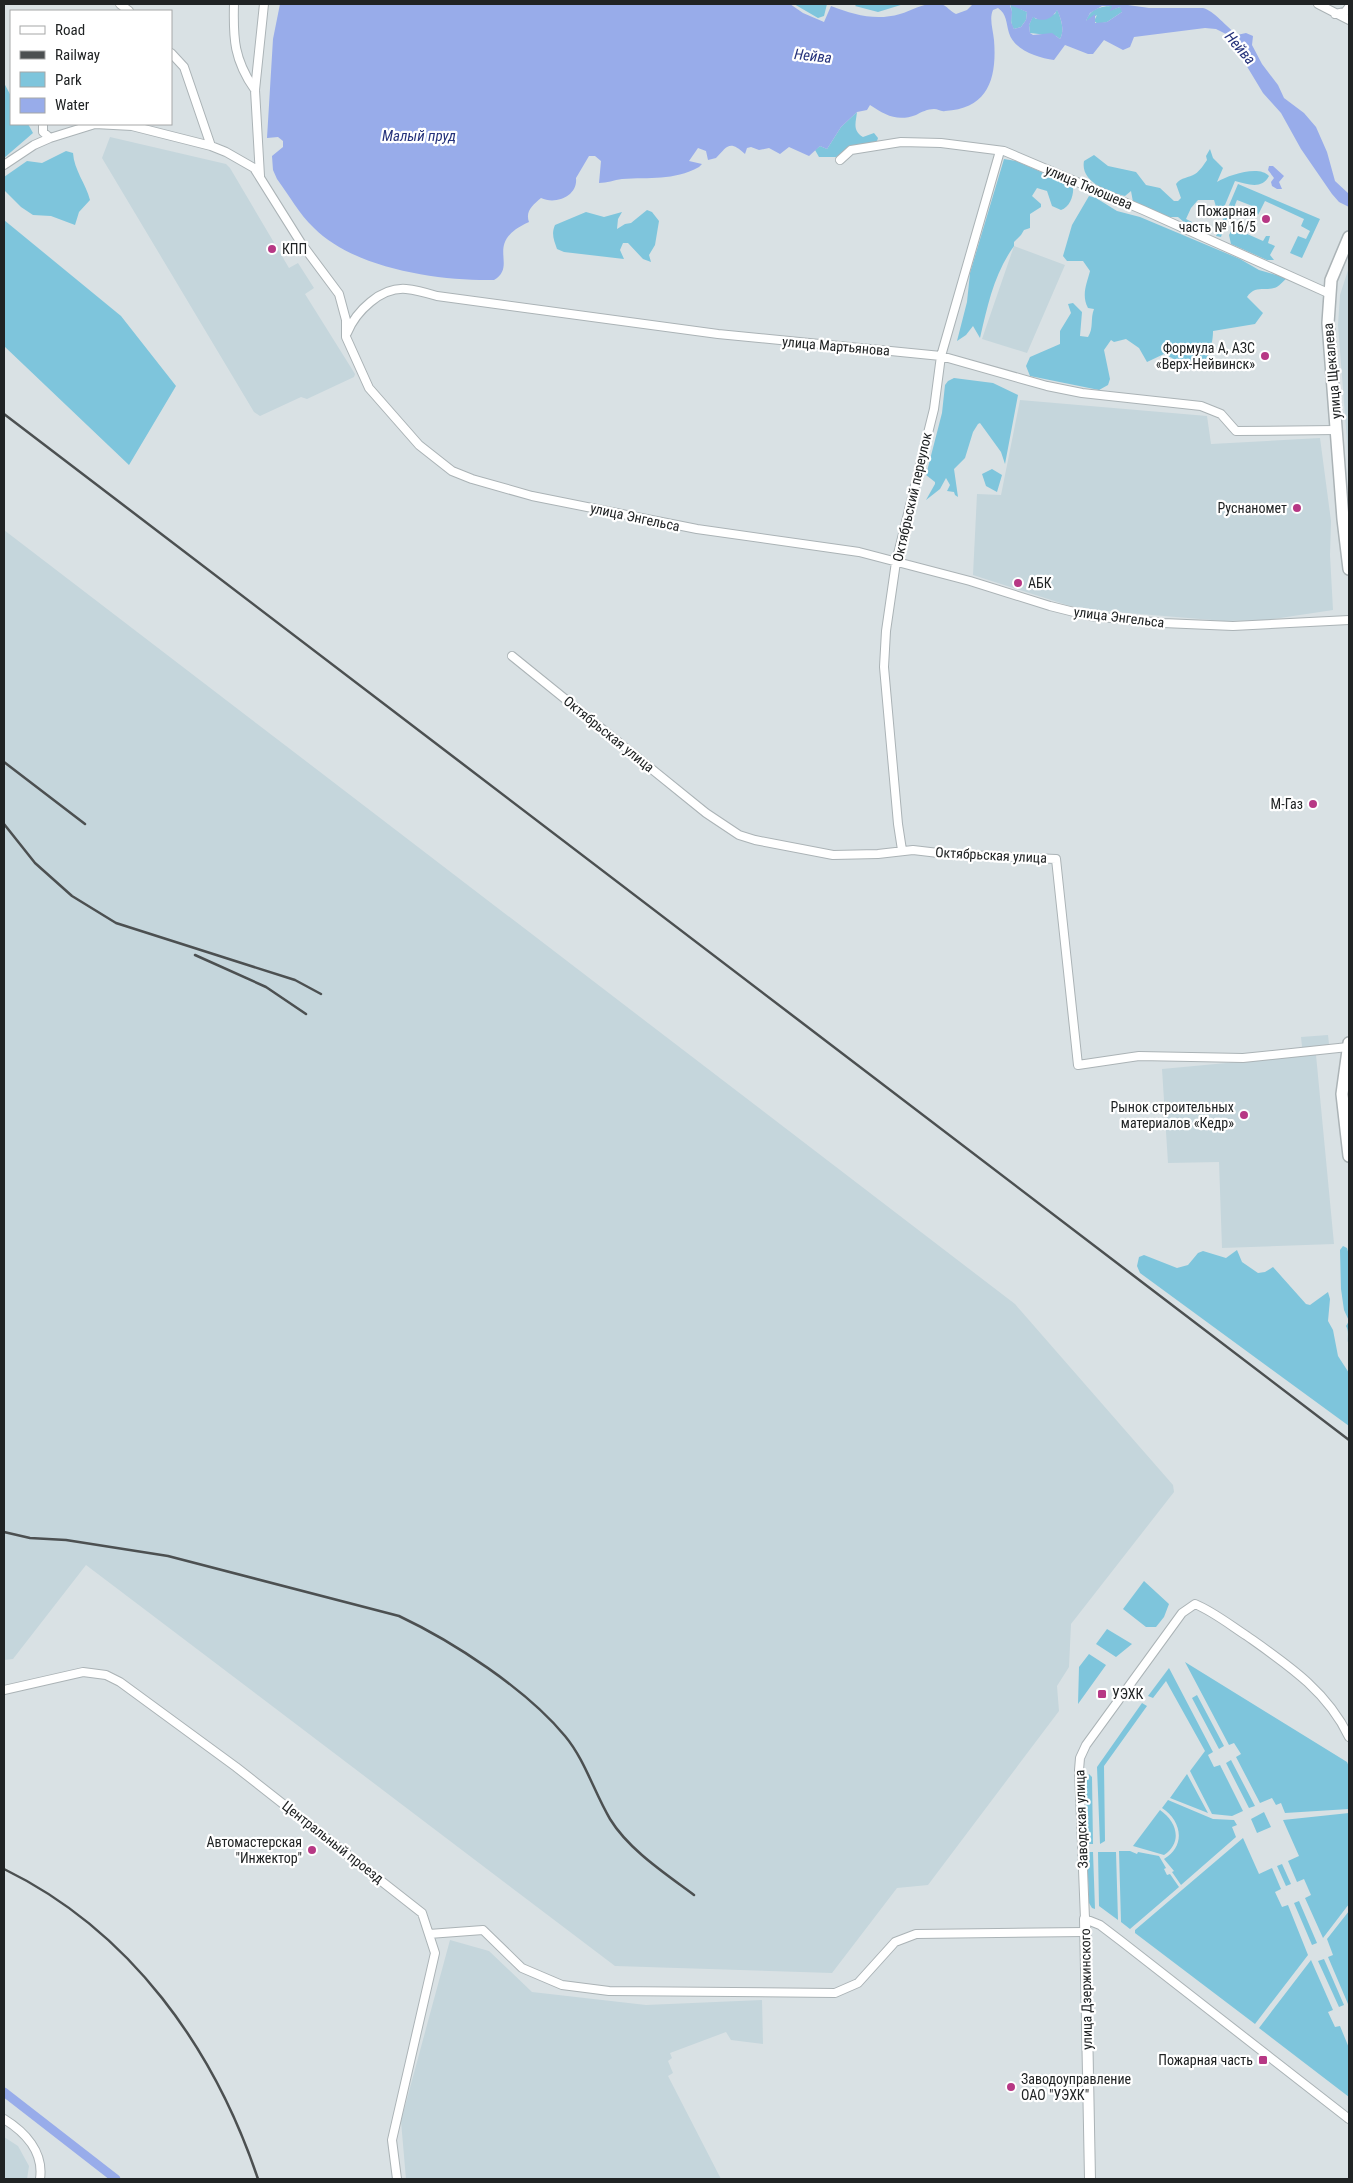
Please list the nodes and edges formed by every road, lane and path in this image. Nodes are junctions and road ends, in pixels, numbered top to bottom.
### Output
1 (234, 4) edge
2 (264, 4) edge
3 (1318, 4) edge
4 (1349, 7) edge
5 (1336, 14) junction
6 (1349, 20) edge
7 (172, 54) edge
8 (255, 90) junction
9 (43, 125) edge
10 (92, 125) edge
11 (106, 125) edge
12 (50, 138) junction
13 (211, 146) junction
14 (1000, 151) junction
15 (840, 160) dead end
16 (4, 165) edge
17 (260, 176) junction
18 (1349, 237) edge
19 (1328, 293) junction
20 (346, 337) junction
21 (941, 356) junction
22 (1337, 430) junction
23 (896, 562) junction
24 (1349, 569) edge
25 (1349, 620) edge
26 (512, 656) dead end
27 (902, 850) junction
28 (1349, 1045) edge
29 (1349, 1156) edge
30 (4, 1690) edge
31 (1349, 1737) edge
32 (1084, 1919) junction
33 (1084, 1932) junction
34 (429, 1934) junction
35 (4, 2119) edge
36 (1349, 2119) edge
37 (40, 2179) edge
38 (397, 2179) edge
39 (1090, 2179) edge

1 - 8 street
2 - 8 street
3 - 5 street
4 - 5 street
5 - 6 street
7 - 13 street
8 - 17 street
9 - 12 street
10 - 12 street, улица Энгельса
11 - 13 street, улица Энгельса
12 - 16 street, улица Энгельса
13 - 17 street, улица Энгельса
14 - 15 street, улица Тююшева
14 - 19 street, улица Тююшева
14 - 21 street, Октябрьский переулок
17 - 20 street, улица Энгельса
18 - 19 main road, улица Щекалева
19 - 22 main road, улица Щекалева
20 - 21 street, улица Мартьянова
20 - 23 street, улица Энгельса
21 - 22 street, улица Мартьянова
21 - 23 street, Октябрьский переулок
22 - 24 main road, улица Щекалева
23 - 25 street, улица Энгельса
23 - 27 street, Октябрьский переулок
26 - 27 street, Октябрьская улица
27 - 28 street, Октябрьская улица
28 - 29 main road
30 - 34 street, Центральный проезд
31 - 32 street, Заводская улица
32 - 33 street, улица Дзержинского
32 - 36 street
33 - 34 street
33 - 39 street, улица Дзержинского
34 - 38 street, Центральный проезд
35 - 37 street

